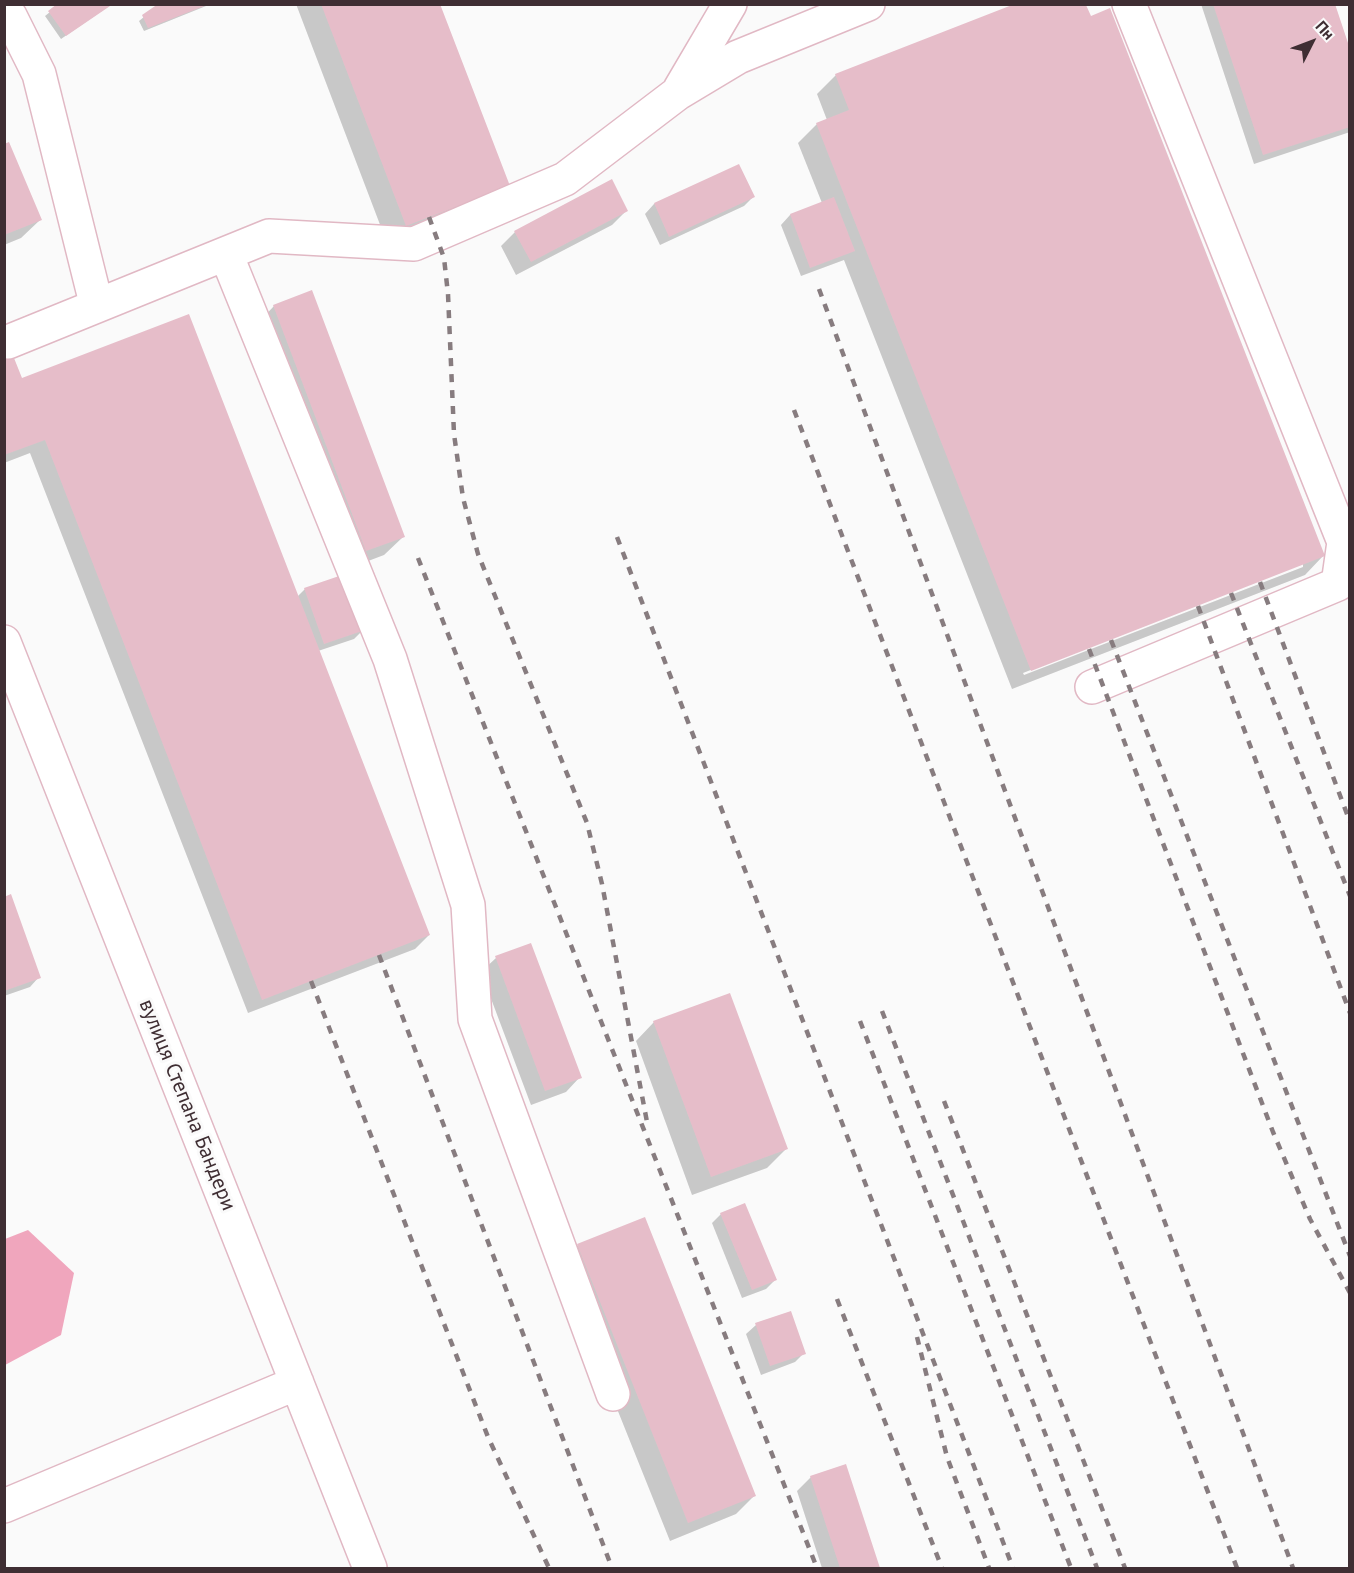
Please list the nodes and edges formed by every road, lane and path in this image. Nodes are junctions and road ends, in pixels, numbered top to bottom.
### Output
1 (730, 4) edge
2 (868, 4) edge
3 (1129, 4) edge
4 (14, 14) edge
5 (678, 93) junction
6 (226, 254) junction
7 (95, 299) dead end
8 (8, 342) dead end
9 (4, 642) edge
10 (1092, 687) dead end
11 (297, 1383) junction
12 (613, 1394) dead end
13 (4, 1506) edge
14 (370, 1569) edge

1 - 5 street
2 - 5 street
3 - 10 street
4 - 7 street
5 - 6 street
6 - 8 street
6 - 12 street
9 - 11 street, вулиця Степана Бандери
11 - 13 street
11 - 14 street, вулиця Степана Бандери

